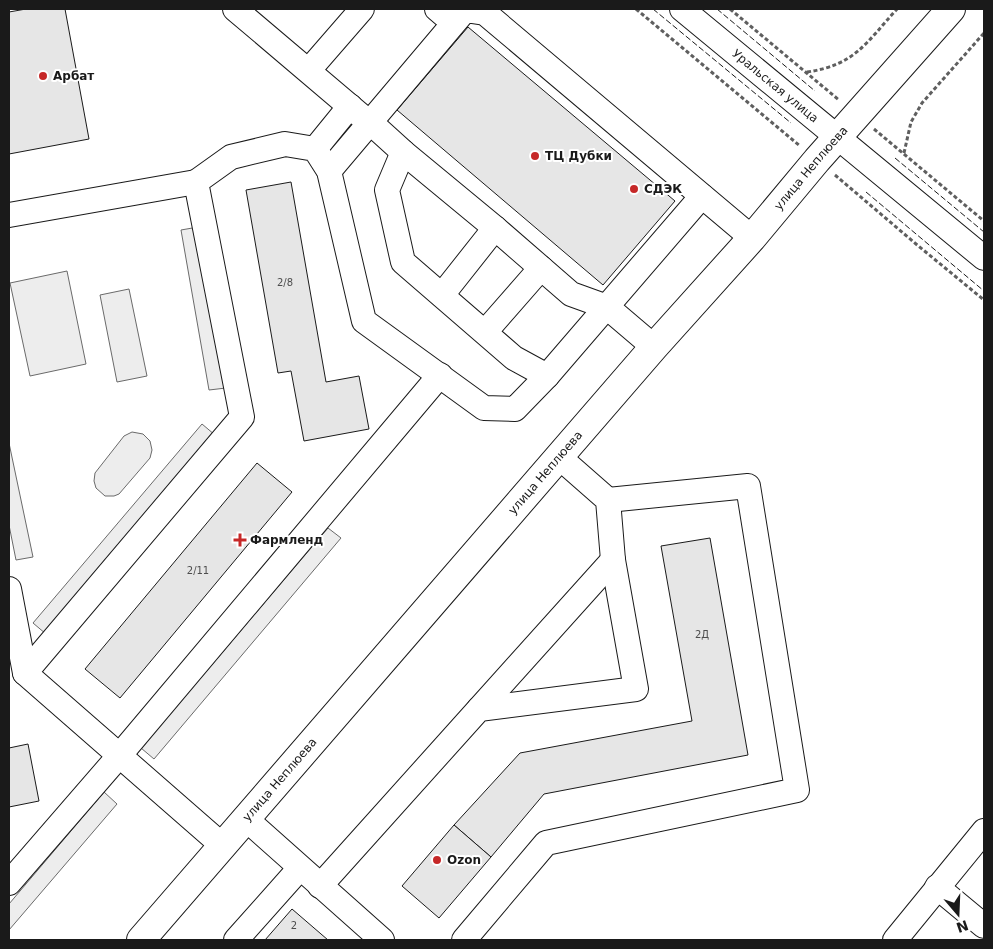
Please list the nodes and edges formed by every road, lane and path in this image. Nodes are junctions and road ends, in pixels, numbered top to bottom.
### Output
1 (235, 9) edge
2 (362, 9) edge
3 (682, 9) edge
4 (897, 9) edge
5 (951, 9) edge
6 (984, 33) edge
7 (309, 70) junction
8 (806, 72) dead end
9 (361, 115) junction
10 (837, 138) junction
11 (315, 149) junction
12 (403, 152) junction
13 (904, 154) dead end
14 (329, 171) junction
15 (196, 182) junction
16 (702, 196) junction
17 (9, 215) edge
18 (495, 228) junction
19 (752, 238) junction
20 (984, 258) edge
21 (541, 268) junction
22 (442, 296) junction
23 (607, 307) junction
24 (485, 332) junction
25 (654, 347) junction
26 (440, 375) junction
27 (548, 376) junction
28 (559, 457) junction
29 (608, 500) junction
30 (613, 560) junction
31 (9, 589) edge
32 (25, 673) junction
33 (479, 709) junction
34 (119, 756) junction
35 (246, 819) junction
36 (984, 831) edge
37 (223, 846) junction
38 (300, 868) junction
39 (9, 883) edge
40 (320, 886) junction
41 (937, 887) junction
42 (984, 926) edge
43 (141, 940) edge
44 (236, 940) edge
45 (382, 940) edge
46 (464, 940) edge
47 (895, 940) edge

1 - 7 street
2 - 7 street
3 - 10 street, Уральская улица
4 - 8 path
5 - 10 main road, улица Неплюева
6 - 13 path
7 - 9 street
9 - 11 street
9 - 12 street
9 - 14 street
9 - 16 street
10 - 19 main road, улица Неплюева
10 - 20 street, Уральская улица
11 - 14 street
11 - 15 street
12 - 18 street
12 - 22 street
14 - 26 street
15 - 17 street
15 - 32 street
16 - 19 street
16 - 23 street
18 - 21 street
18 - 22 street
19 - 25 main road, улица Неплюева
21 - 23 street
21 - 24 street
22 - 24 street
23 - 25 street
23 - 27 street
24 - 27 street
25 - 28 main road, улица Неплюева
26 - 27 street
26 - 34 street
28 - 29 street
28 - 35 main road, улица Неплюева
29 - 30 street
29 - 46 street
30 - 33 street
30 - 33 street
31 - 32 street
32 - 34 street
33 - 40 street
34 - 37 street
34 - 39 street
35 - 37 main road, улица Неплюева
35 - 38 street
36 - 41 street
37 - 43 main road, улица Неплюева
38 - 40 street
38 - 44 street
40 - 45 street
41 - 42 street
41 - 47 street

